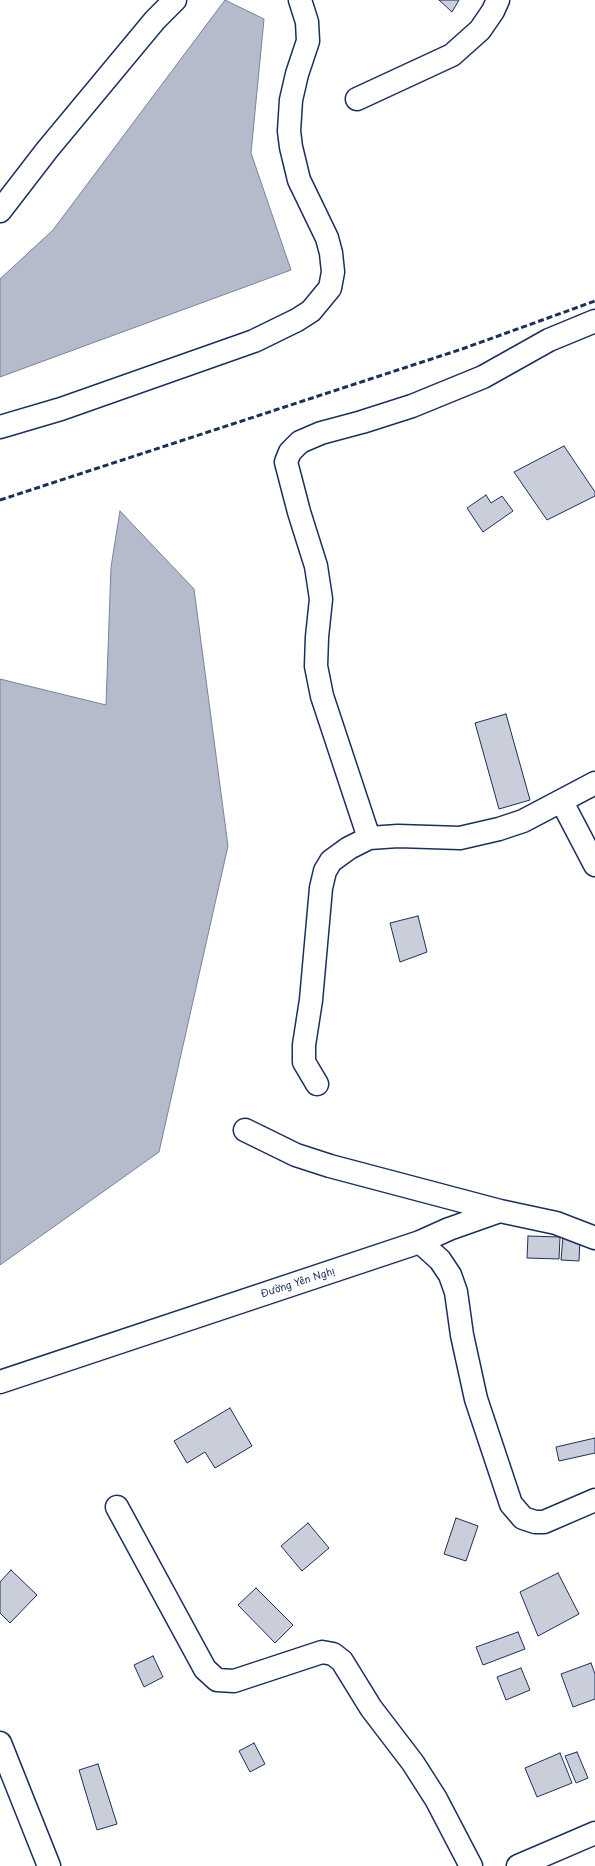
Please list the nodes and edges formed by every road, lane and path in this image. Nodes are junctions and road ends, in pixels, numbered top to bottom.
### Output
1 (175, 0) edge
2 (300, 0) edge
3 (498, 0) edge
4 (357, 99) dead end
5 (0, 211) edge
6 (595, 321) edge
7 (0, 427) edge
8 (595, 783) edge
9 (562, 802) junction
10 (369, 838) junction
11 (595, 865) edge
12 (317, 1084) dead end
13 (245, 1130) dead end
14 (500, 1211) junction
15 (595, 1238) edge
16 (420, 1242) junction
17 (0, 1382) edge
18 (595, 1500) edge
19 (117, 1507) dead end
20 (0, 1743) edge
21 (595, 1833) edge
22 (522, 1865) edge
23 (49, 1866) edge
24 (471, 1866) edge

1 - 5 street
2 - 7 street
3 - 4 street
6 - 10 street
8 - 9 street
9 - 10 street
9 - 11 street
10 - 12 street
13 - 14 street
14 - 15 street
14 - 16 street, Đường Yên Nghị
16 - 17 street, Đường Yên Nghị
16 - 18 street
19 - 24 street
20 - 23 street
21 - 22 street

